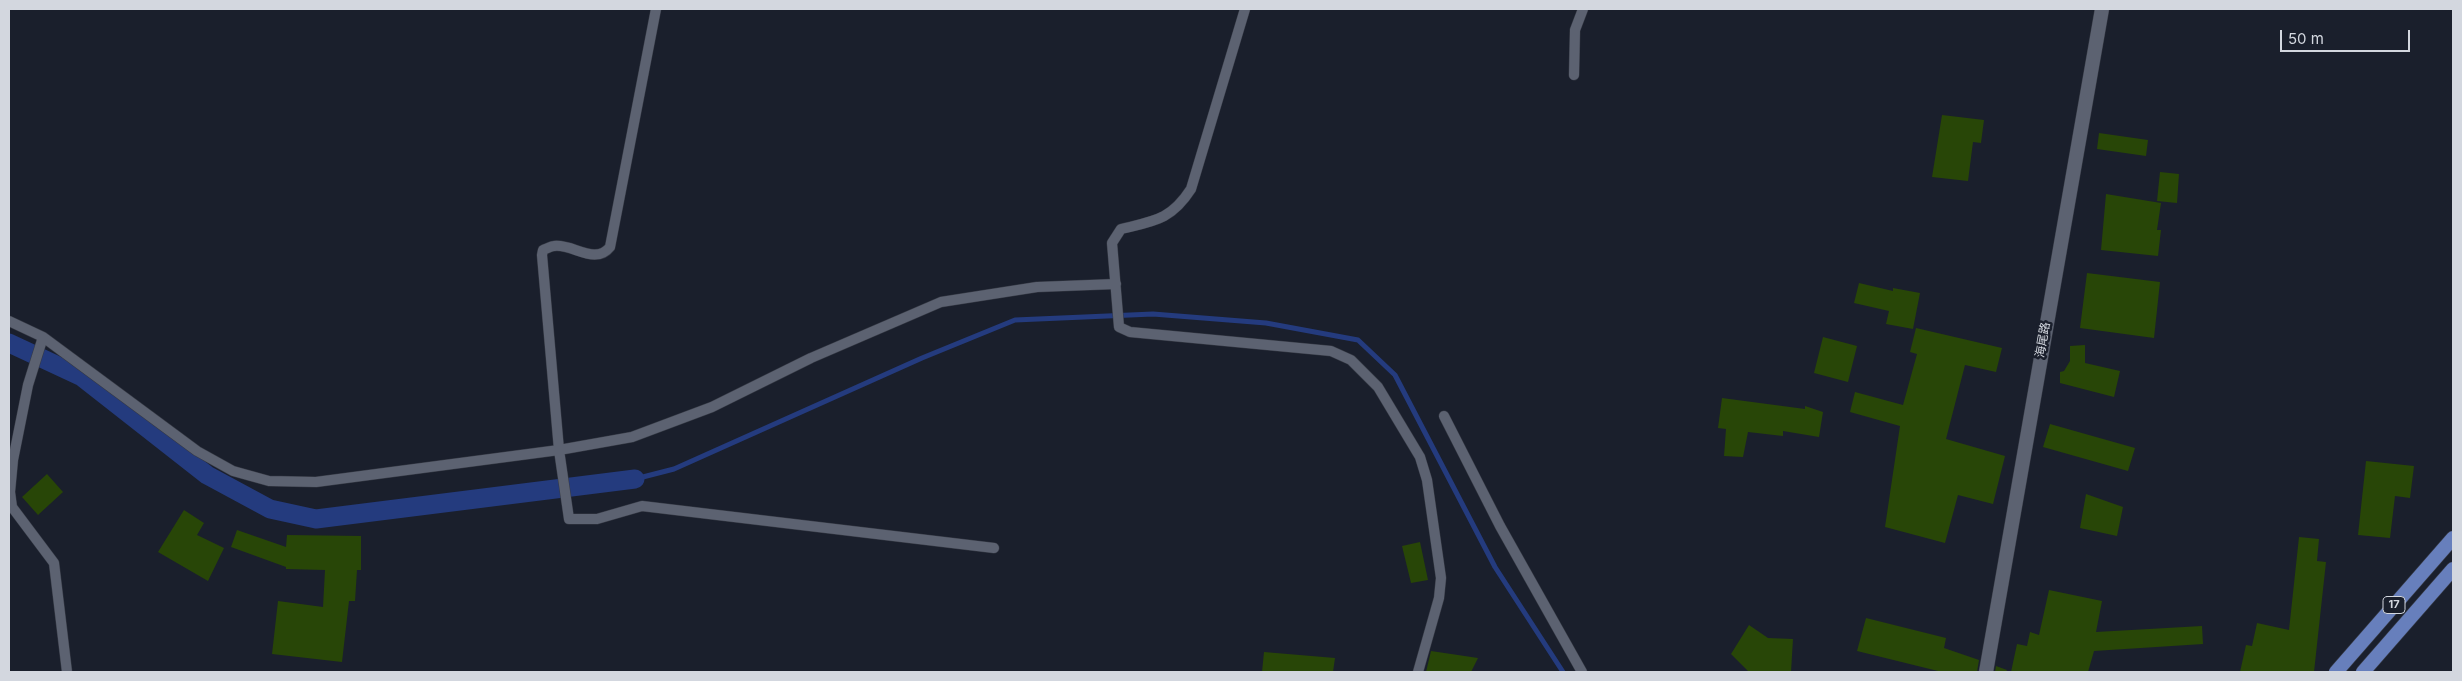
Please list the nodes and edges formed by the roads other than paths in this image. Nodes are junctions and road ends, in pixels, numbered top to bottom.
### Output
1 (656, 9) edge
2 (1245, 9) edge
3 (1582, 9) edge
4 (2102, 9) edge
5 (1574, 75) dead end
6 (1116, 284) junction
7 (9, 321) edge
8 (41, 341) junction
9 (1444, 416) dead end
10 (560, 454) junction
11 (2453, 538) edge
12 (994, 548) dead end
13 (2453, 569) edge
14 (67, 672) edge
15 (1418, 672) edge
16 (1582, 672) edge
17 (1986, 672) edge
18 (2336, 672) edge
19 (2363, 672) edge

1 - 10 lane
2 - 6 lane
3 - 5 lane
4 - 17 street, 海尾路
6 - 10 lane
6 - 15 lane
7 - 8 lane
8 - 10 lane
8 - 14 lane
9 - 16 lane
10 - 12 lane
11 - 18 main road, 17
13 - 19 main road, 17

